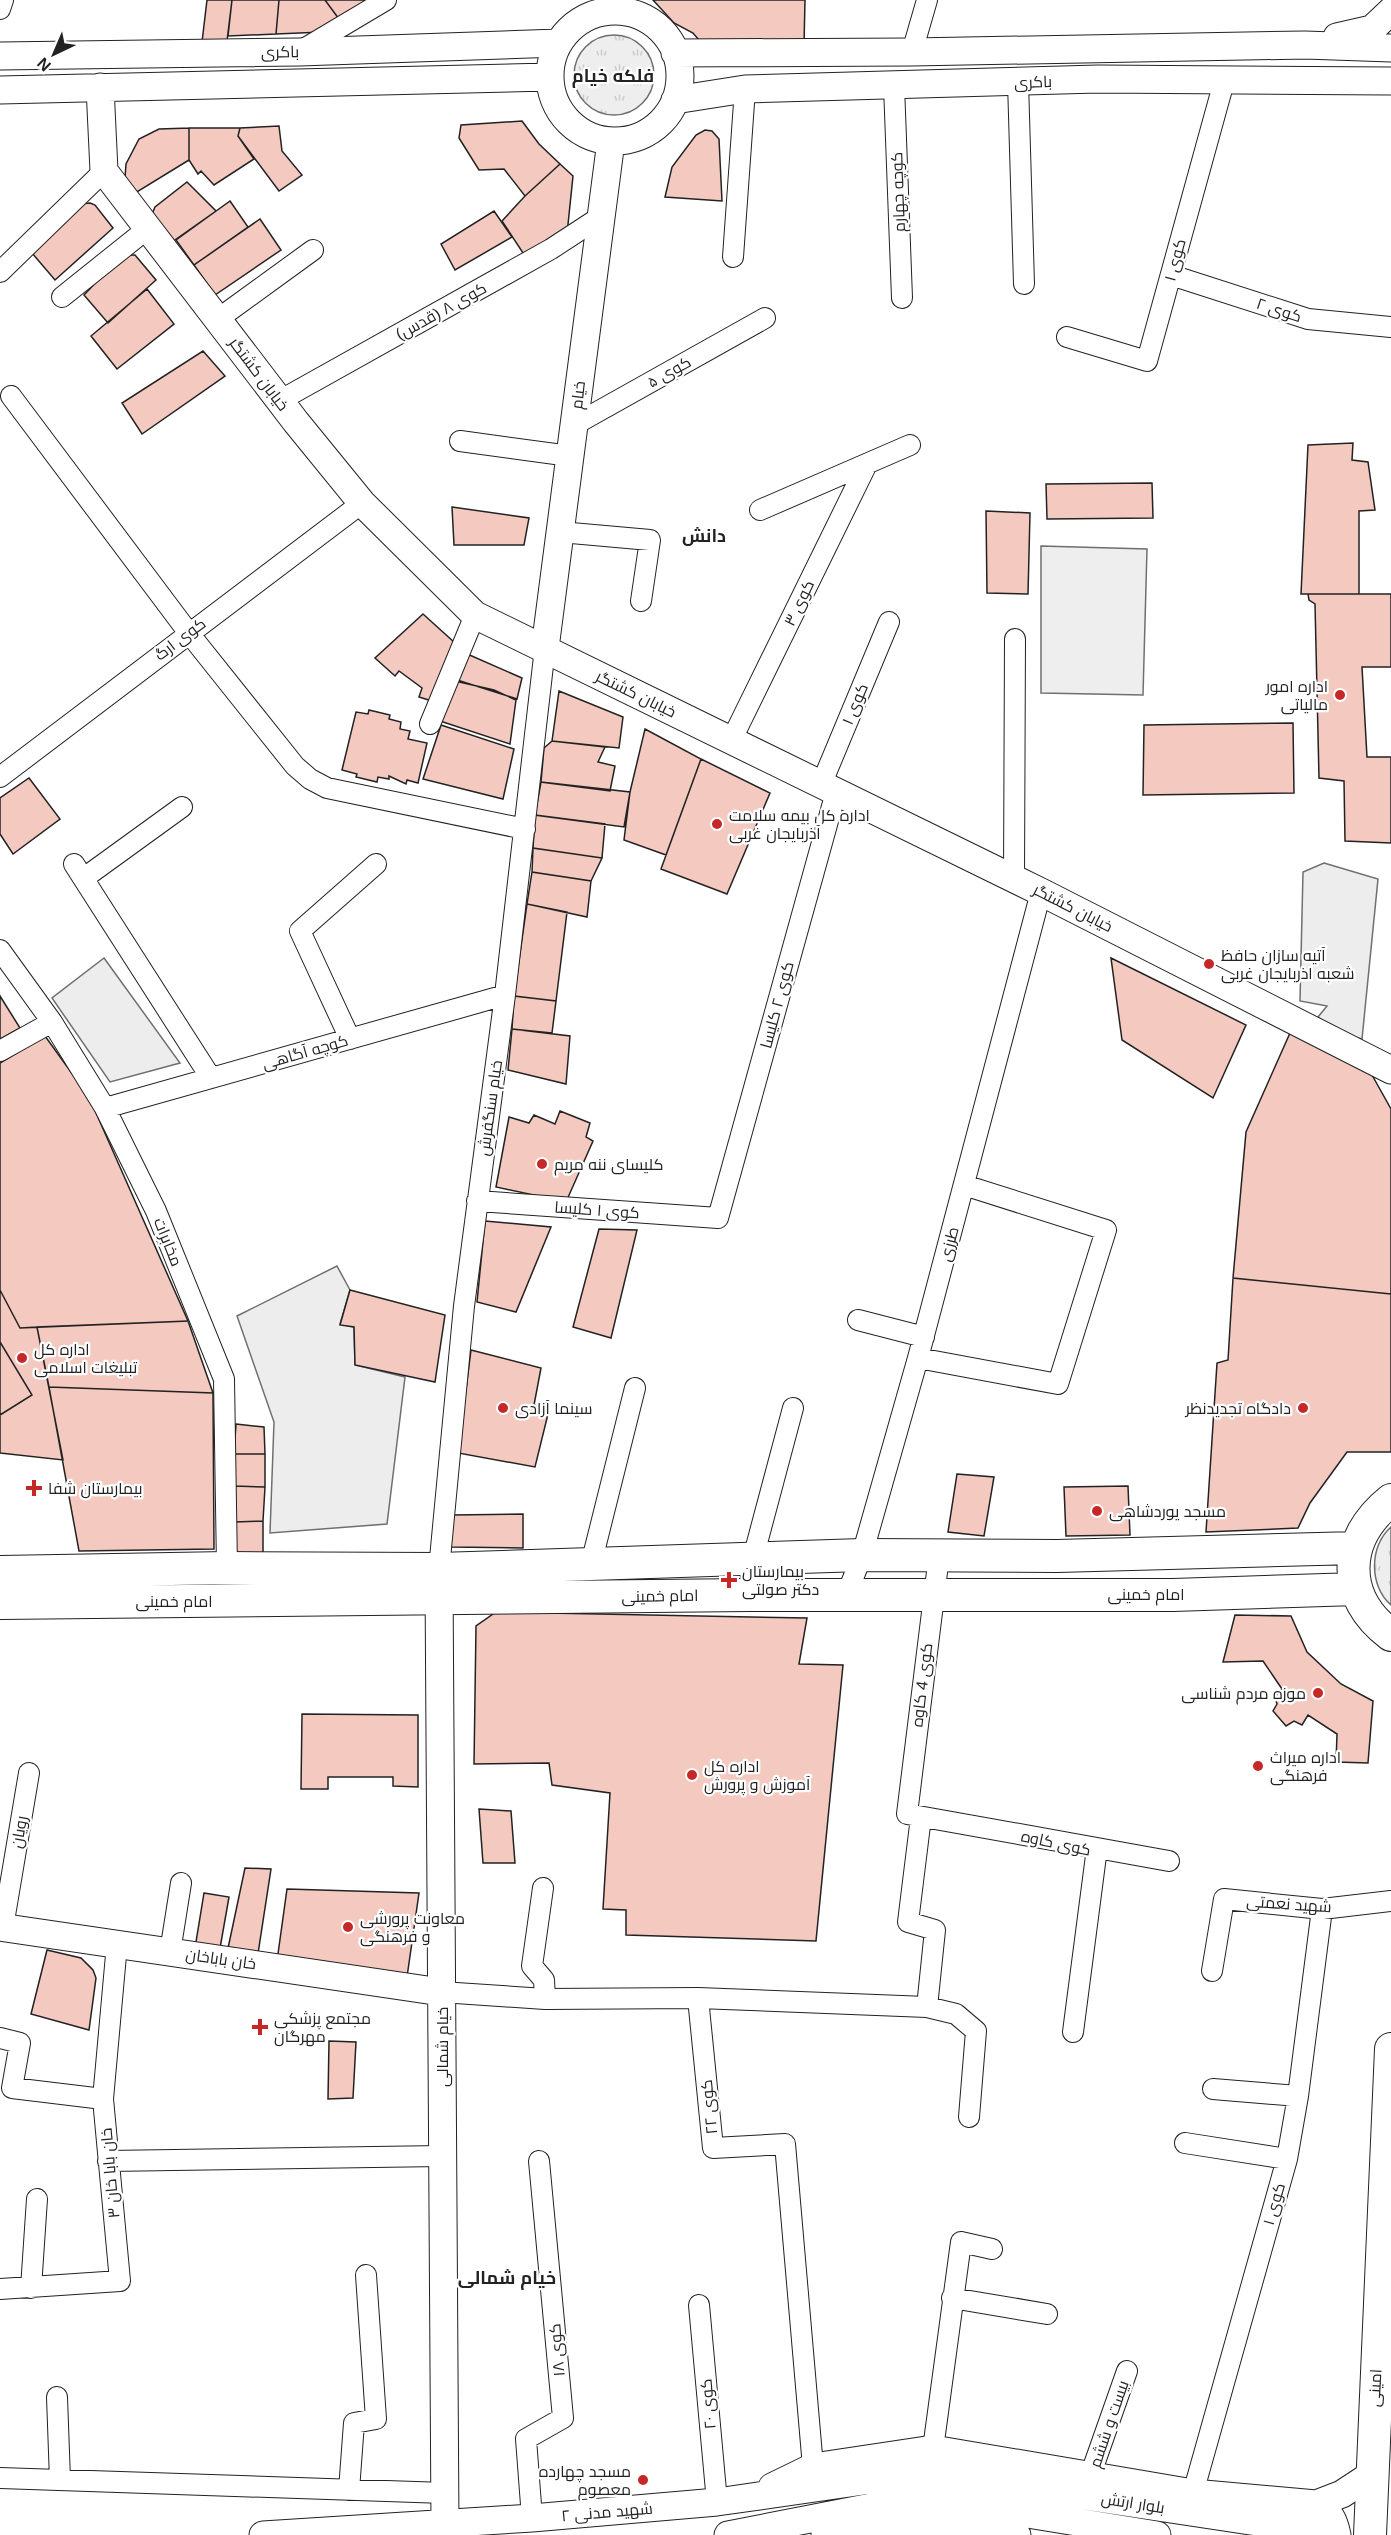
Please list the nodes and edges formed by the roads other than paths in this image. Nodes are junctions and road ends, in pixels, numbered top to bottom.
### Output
1 (3, 0) edge
2 (386, 0) edge
3 (927, 0) edge
4 (615, 6) edge
5 (0, 9) edge
6 (1391, 11) edge
7 (559, 43) junction
8 (1305, 45) junction
9 (1391, 48) edge
10 (1095, 49) junction
11 (300, 52) junction
12 (912, 52) junction
13 (675, 53) junction
14 (0, 56) edge
15 (550, 77) junction
16 (1225, 78) junction
17 (1098, 80) junction
18 (1391, 81) edge
19 (1018, 82) junction
20 (894, 86) junction
21 (100, 87) junction
22 (745, 89) junction
23 (0, 90) edge
24 (675, 100) junction
25 (611, 141) junction
26 (104, 171) junction
27 (600, 218) junction
28 (147, 229) junction
29 (313, 250) dead end
30 (733, 257) dead end
31 (0, 272) edge
32 (1171, 275) junction
33 (1024, 284) dead end
34 (62, 297) dead end
35 (902, 298) dead end
36 (765, 318) dead end
37 (218, 319) junction
38 (1391, 327) edge
39 (1067, 338) dead end
40 (11, 396) dead end
41 (279, 401) junction
42 (574, 425) junction
43 (460, 441) dead end
44 (910, 445) dead end
45 (570, 456) junction
46 (866, 466) junction
47 (362, 503) junction
48 (760, 510) dead end
49 (561, 532) junction
50 (641, 601) dead end
51 (475, 615) junction
52 (889, 622) dead end
53 (188, 632) junction
54 (1015, 639) dead end
55 (545, 648) junction
56 (430, 724) dead end
57 (732, 741) junction
58 (0, 777) edge
59 (829, 789) junction
60 (182, 807) dead end
61 (525, 829) junction
62 (376, 864) dead end
63 (1014, 879) junction
64 (1041, 892) junction
65 (0, 950) edge
66 (505, 995) junction
67 (52, 1022) junction
68 (350, 1039) junction
69 (0, 1051) edge
70 (1391, 1070) edge
71 (211, 1078) junction
72 (105, 1108) junction
73 (964, 1185) junction
74 (477, 1201) junction
75 (718, 1218) joint
76 (858, 1320) dead end
77 (924, 1337) junction
78 (918, 1358) junction
79 (635, 1388) dead end
80 (793, 1408) dead end
81 (1391, 1500) edge
82 (1356, 1548) junction
83 (862, 1555) junction
84 (939, 1556) junction
85 (753, 1558) junction
86 (591, 1564) junction
87 (227, 1568) junction
88 (0, 1572) edge
89 (439, 1584) junction
90 (1356, 1589) junction
91 (847, 1594) junction
92 (749, 1595) junction
93 (933, 1596) junction
94 (0, 1603) edge
95 (1391, 1635) edge
96 (29, 1773) dead end
97 (914, 1816) junction
98 (1097, 1848) junction
99 (1169, 1861) dead end
100 (180, 1883) dead end
101 (543, 1888) dead end
102 (1391, 1901) edge
103 (1322, 1909) junction
104 (1, 1927) edge
105 (117, 1944) junction
106 (170, 1952) junction
107 (1212, 1971) dead end
108 (441, 1992) junction
109 (698, 1998) junction
110 (545, 1999) junction
111 (927, 2007) junction
112 (1073, 2032) dead end
113 (0, 2038) edge
114 (1391, 2049) edge
115 (1213, 2089) dead end
116 (1298, 2096) junction
117 (103, 2099) junction
118 (969, 2117) dead end
119 (1185, 2143) dead end
120 (442, 2156) junction
121 (1287, 2159) junction
122 (108, 2161) junction
123 (539, 2161) dead end
124 (37, 2199) dead end
125 (992, 2249) dead end
126 (366, 2275) dead end
127 (31, 2288) junction
128 (0, 2289) edge
129 (952, 2298) junction
130 (699, 2305) dead end
131 (1047, 2314) dead end
132 (1127, 2372) dead end
133 (57, 2397) dead end
134 (933, 2449) junction
135 (813, 2467) junction
136 (1371, 2475) junction
137 (1090, 2476) junction
138 (0, 2478) edge
139 (60, 2480) junction
140 (349, 2490) junction
141 (445, 2493) junction
142 (1192, 2493) junction
143 (747, 2499) junction
144 (717, 2502) junction
145 (1316, 2504) junction
146 (946, 2508) edge
147 (532, 2518) junction
148 (445, 2525) junction
149 (1327, 2533) edge
150 (746, 2534) edge
151 (263, 2535) edge
152 (806, 2535) edge
153 (1017, 2535) edge
154 (1157, 2535) edge
155 (1370, 2535) edge

1 - 5 street
2 - 11 street
3 - 12 street
4 - 7 main road
4 - 13 main road
6 - 8 main road
7 - 11 main road, باکری
7 - 15 main road
8 - 9 main road, باکری
8 - 10 main road, باکری
10 - 12 main road, باکری
10 - 17 main road
11 - 14 main road, باکری
12 - 13 main road, باکری
13 - 24 main road
15 - 21 main road, باکری
15 - 25 main road
16 - 17 main road, باکری
16 - 18 main road, باکری
16 - 32 street, کوی ۱
17 - 19 main road, باکری
19 - 20 main road, باکری
19 - 33 street
20 - 22 main road, باکری
20 - 35 street, کوچه چهارم
21 - 23 main road, باکری
21 - 26 main road
22 - 24 main road, باکری
22 - 30 street
24 - 25 main road
25 - 27 main road, خیام
26 - 28 main road, خیابان کشتگر
26 - 31 street
27 - 41 street, کوی ۸ (قدس)
27 - 42 main road, خیام
28 - 34 street
28 - 37 main road, خیابان کشتگر
29 - 37 street
32 - 38 street, کوی ۲
32 - 39 street, کوی ۱
36 - 42 street, کوی ۵
37 - 41 main road, خیابان کشتگر
40 - 53 street
41 - 47 main road, خیابان کشتگر
42 - 45 main road, خیام
43 - 45 street
44 - 46 street
45 - 49 main road, خیام
46 - 48 street
46 - 57 street, کوی ۳
47 - 51 main road, خیابان کشتگر
47 - 53 street, کوی ارگ
49 - 50 street
49 - 55 main road, خیام
51 - 55 main road, خیابان کشتگر
51 - 56 street
52 - 59 street, کوی ۱
53 - 58 street, کوی ارگ
53 - 61 street
54 - 63 street
55 - 57 main road, خیابان کشتگر
55 - 61 street, خیام سنگفرش
57 - 59 main road, خیابان کشتگر
59 - 63 main road, خیابان کشتگر
59 - 75 street, کوی ۲ کلیسا
60 - 71 street
61 - 66 street, خیام سنگفرش
62 - 68 street
63 - 64 main road, خیابان کشتگر
64 - 70 main road, خیابان کشتگر
64 - 73 street, طرزی
65 - 67 street, مخابرات
66 - 68 street, کوچه آگاهی
66 - 74 street, خیام سنگفرش
67 - 69 street
67 - 72 street, مخابرات
68 - 71 street, کوچه آگاهی
71 - 72 street, کوچه آگاهی
72 - 87 street, مخابرات
73 - 77 street, طرزی
73 - 78 street
74 - 75 street, کوی ۱ کلیسا
74 - 89 street, خیام سنگفرش
76 - 77 street
77 - 78 street, طرزی
78 - 83 street, طرزی
79 - 86 street
80 - 85 street
81 - 82 main road
82 - 84 main road, امام خمینی
82 - 90 main road
83 - 84 main road, امام خمینی
83 - 85 main road, امام خمینی
83 - 91 street, طرزی
84 - 93 street, کوی 4 کاوه
85 - 86 main road, امام خمینی
85 - 92 street
86 - 89 main road, امام خمینی
87 - 88 main road, امام خمینی
87 - 89 main road, امام خمینی
89 - 92 main road, امام خمینی
89 - 94 main road, امام خمینی
89 - 108 main road, خیام شمالی
90 - 93 main road, امام خمینی
90 - 95 main road
91 - 92 main road, امام خمینی
91 - 93 main road, امام خمینی
93 - 97 street, کوی 4 کاوه
96 - 104 street, رویان
97 - 98 street, کوی کاوه
97 - 111 street, کوی 4 کاوه
98 - 99 street
98 - 112 street, کوی کاوه
100 - 106 street
101 - 110 street
102 - 103 street, شهید نعمتی
103 - 107 street, شهید نعمتی
103 - 116 street, کوی ۱
104 - 105 main road, خان باباخان
105 - 106 main road, خان باباخان
105 - 117 street, خان بابا خان ۳
106 - 108 main road, خان باباخان
108 - 110 street
108 - 120 main road, خیام شمالی
109 - 110 street
109 - 111 street
109 - 135 street, کوی ۲۲
111 - 118 street
113 - 117 street
114 - 136 main road, امینی
115 - 116 street
116 - 121 street, کوی ۱
117 - 122 street, خان بابا خان ۳
119 - 121 street
120 - 122 street
120 - 141 main road, خیام شمالی
121 - 142 street, کوی ۱
122 - 127 street, خان بابا خان ۳
123 - 147 street, کوی ۱۸
124 - 127 street
125 - 129 street
126 - 140 street
127 - 128 street, خان بابا خان ۳
129 - 131 street
129 - 134 street
130 - 144 street, کوی ۲۰
132 - 137 street, بیست و ششم
133 - 139 street
134 - 135 main road
134 - 137 main road
135 - 143 main road
136 - 145 main road
136 - 155 main road, امینی
137 - 142 main road
138 - 139 street
139 - 140 street
140 - 141 street
141 - 148 main road, خیام شمالی
142 - 145 main road
143 - 144 main road, شهید مدنی ۲
143 - 146 main road, شهید مدنی ۲
144 - 147 main road, شهید مدنی ۲
145 - 149 main road
146 - 149 main road, بلوار ارتش
146 - 150 main road
146 - 152 main road
146 - 153 main road
146 - 154 main road, بلوار ارتش
147 - 148 main road, شهید مدنی ۲
148 - 151 main road, شهید مدنی ۲

